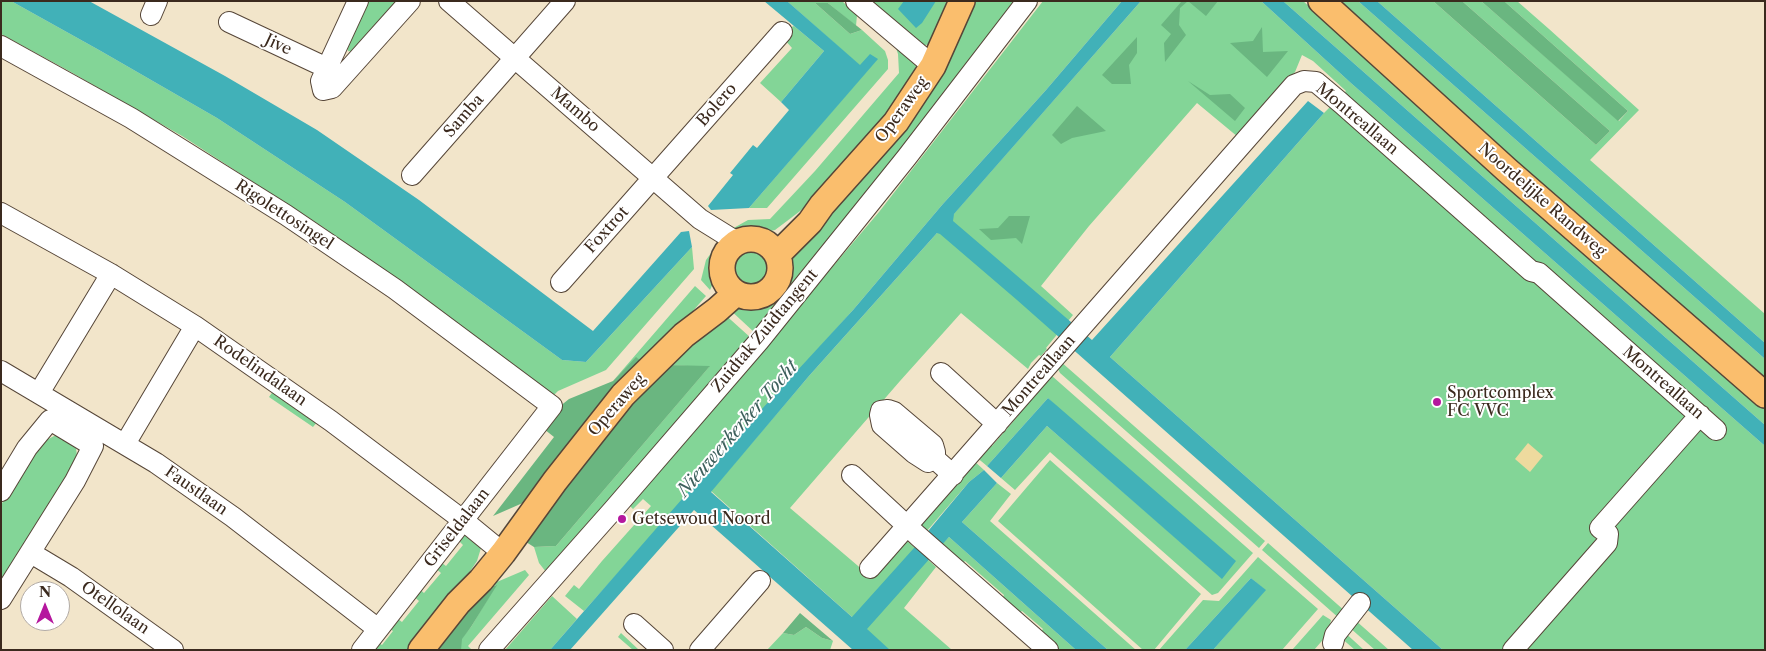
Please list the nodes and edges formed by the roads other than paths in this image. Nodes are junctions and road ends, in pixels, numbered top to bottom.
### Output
1 (358, 1) edge
2 (410, 1) edge
3 (449, 1) edge
4 (565, 1) edge
5 (856, 1) edge
6 (962, 1) edge
7 (1027, 1) edge
8 (1321, 1) edge
9 (229, 22) dead end
10 (782, 32) dead end
11 (1, 46) edge
12 (337, 47) junction
13 (515, 57) junction
14 (356, 60) junction
15 (933, 66) junction
16 (327, 68) junction
17 (412, 174) dead end
18 (653, 178) junction
19 (1, 213) edge
20 (731, 247) junction
21 (771, 249) junction
22 (111, 274) junction
23 (561, 282) dead end
24 (730, 287) junction
25 (195, 326) junction
26 (1, 371) edge
27 (941, 373) dead end
28 (39, 394) junction
29 (1765, 395) edge
30 (552, 406) joint
31 (1700, 415) junction
32 (997, 424) junction
33 (1716, 430) dead end
34 (124, 444) junction
35 (935, 459) dead end
36 (852, 475) dead end
37 (953, 475) junction
38 (1, 491) edge
39 (464, 521) junction
40 (913, 531) junction
41 (499, 549) junction
42 (30, 553) junction
43 (870, 568) dead end
44 (760, 581) dead end
45 (1, 599) edge
46 (1360, 603) dead end
47 (634, 624) dead end
48 (378, 629) junction
49 (1333, 648) edge
50 (173, 650) edge
51 (362, 650) edge
52 (421, 650) edge
53 (489, 650) edge
54 (663, 650) edge
55 (700, 650) edge
56 (1048, 650) edge
57 (1513, 650) edge

1 - 12 street
2 - 14 street
3 - 13 street, Mambo
4 - 13 street, Samba
5 - 15 street
6 - 15 main road, Operaweg
7 - 53 street, Zuidtak Zuidtangent
8 - 29 main road, Noordelijke Randweg
9 - 16 street, Jive
10 - 18 street, Bolero
11 - 30 street, Rigolettosingel
12 - 14 street
12 - 16 street
13 - 17 street, Samba
13 - 18 street, Mambo
14 - 16 street
15 - 21 main road, Operaweg
18 - 20 street, Mambo
18 - 23 street, Foxtrot
19 - 22 street, Rodelindalaan
20 - 21 main road
20 - 24 main road
21 - 24 main road
22 - 25 street, Rodelindalaan
22 - 28 street
24 - 41 main road, Operaweg
25 - 34 street
25 - 39 street, Rodelindalaan
26 - 28 street, Faustlaan
27 - 32 street
28 - 34 street, Faustlaan
30 - 39 street, Griseldalaan
31 - 32 street, Montreallaan
31 - 33 street, Montreallaan
31 - 57 street
32 - 37 street, Montreallaan
34 - 48 street, Faustlaan
35 - 37 street
36 - 40 street
37 - 40 street, Montreallaan
38 - 42 street
39 - 41 street, Rodelindalaan
39 - 48 street, Griseldalaan
40 - 43 street, Montreallaan
40 - 56 street
41 - 52 main road, Operaweg
42 - 45 street
42 - 50 street, Otellolaan
44 - 55 street
46 - 49 street
47 - 54 street
48 - 51 street, Griseldalaan

